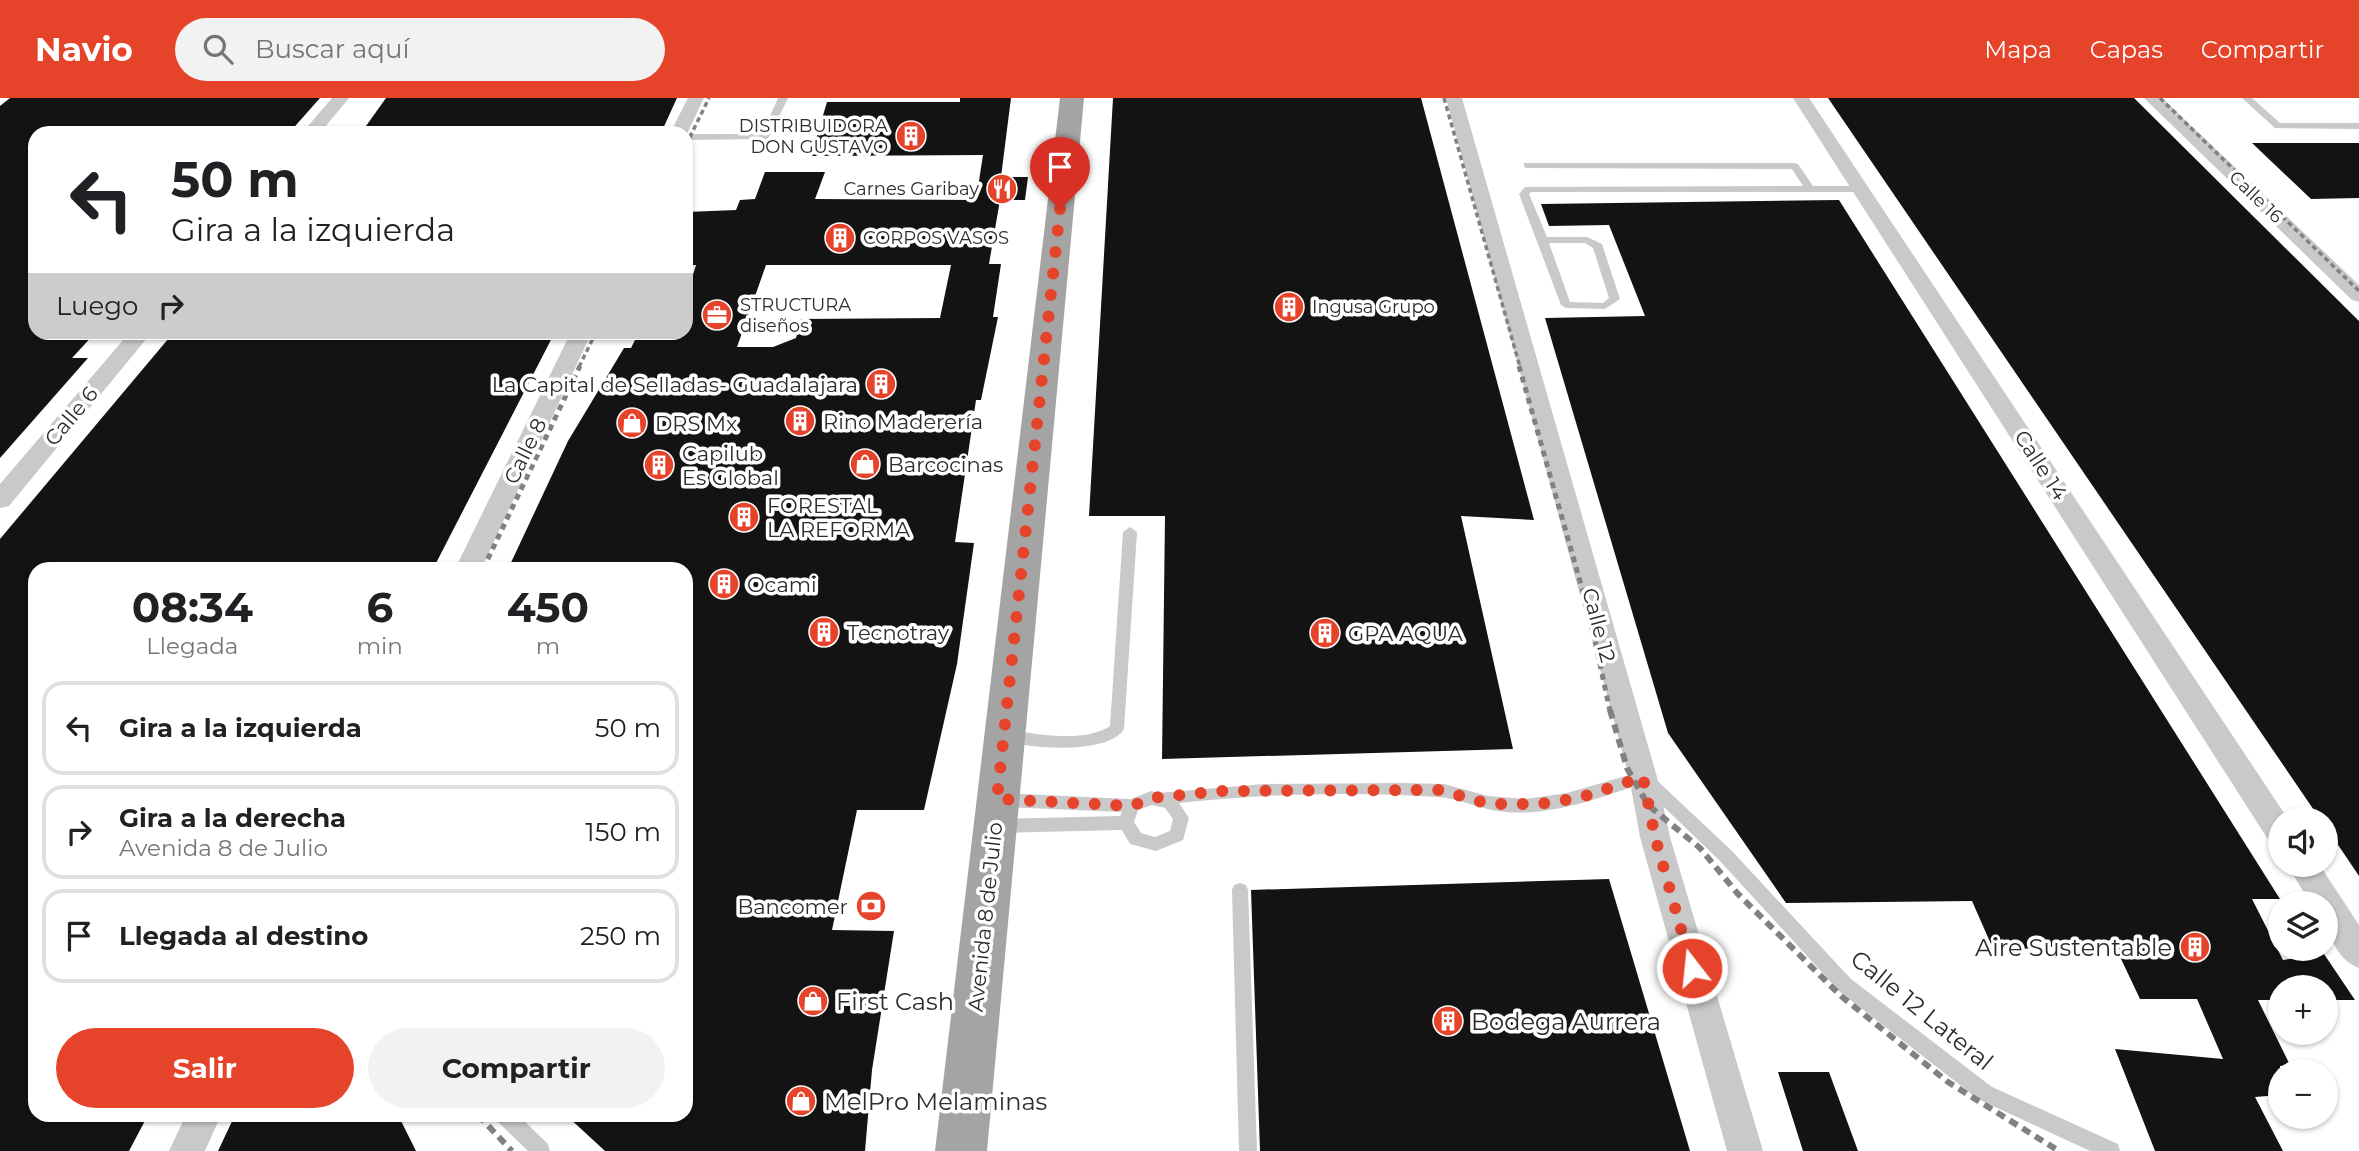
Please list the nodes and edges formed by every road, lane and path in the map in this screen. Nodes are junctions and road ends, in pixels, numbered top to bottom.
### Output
1 (341, 98) edge
2 (696, 98) edge
3 (783, 98) edge
4 (1072, 98) edge
5 (1454, 98) edge
6 (1801, 98) edge
7 (2152, 98) edge
8 (2247, 98) edge
9 (317, 126) edge
10 (682, 126) edge
11 (2359, 126) edge
12 (693, 137) edge
13 (1527, 165) dead end
14 (1809, 188) junction
15 (1860, 189) junction
16 (1543, 240) junction
17 (2359, 296) edge
18 (135, 340) edge
19 (579, 340) edge
20 (0, 500) edge
21 (1130, 532) dead end
22 (471, 562) edge
23 (1005, 736) junction
24 (1643, 777) junction
25 (1161, 799) junction
26 (1132, 806) junction
27 (995, 813) junction
28 (2268, 814) edge
29 (1126, 823) junction
30 (2310, 877) edge
31 (1240, 890) dead end
32 (2359, 953) edge
33 (201, 1122) edge
34 (512, 1122) edge
35 (187, 1151) edge
36 (541, 1151) edge
37 (961, 1151) edge
38 (1248, 1151) edge
39 (1745, 1151) edge
40 (2111, 1151) edge

1 - 9 street
2 - 10 street
3 - 12 lane
4 - 23 main road, Avenida 8 de Julio
5 - 24 street, Calle 12
6 - 15 street, Calle 14
7 - 17 street, Calle 16
8 - 11 lane
13 - 14 lane
14 - 15 lane
14 - 16 lane
15 - 28 street, Calle 14
16 - 16 lane
18 - 20 street, Calle 6
19 - 22 street, Calle 8
21 - 23 lane
23 - 27 main road, Avenida 8 de Julio
24 - 25 lane
24 - 39 street, Calle 12
24 - 40 lane, Calle 12 Lateral
25 - 26 lane
25 - 29 lane
26 - 27 lane
26 - 29 lane
27 - 29 lane
27 - 37 main road, Avenida 8 de Julio
30 - 32 street
31 - 38 lane
33 - 35 street
34 - 36 lane

